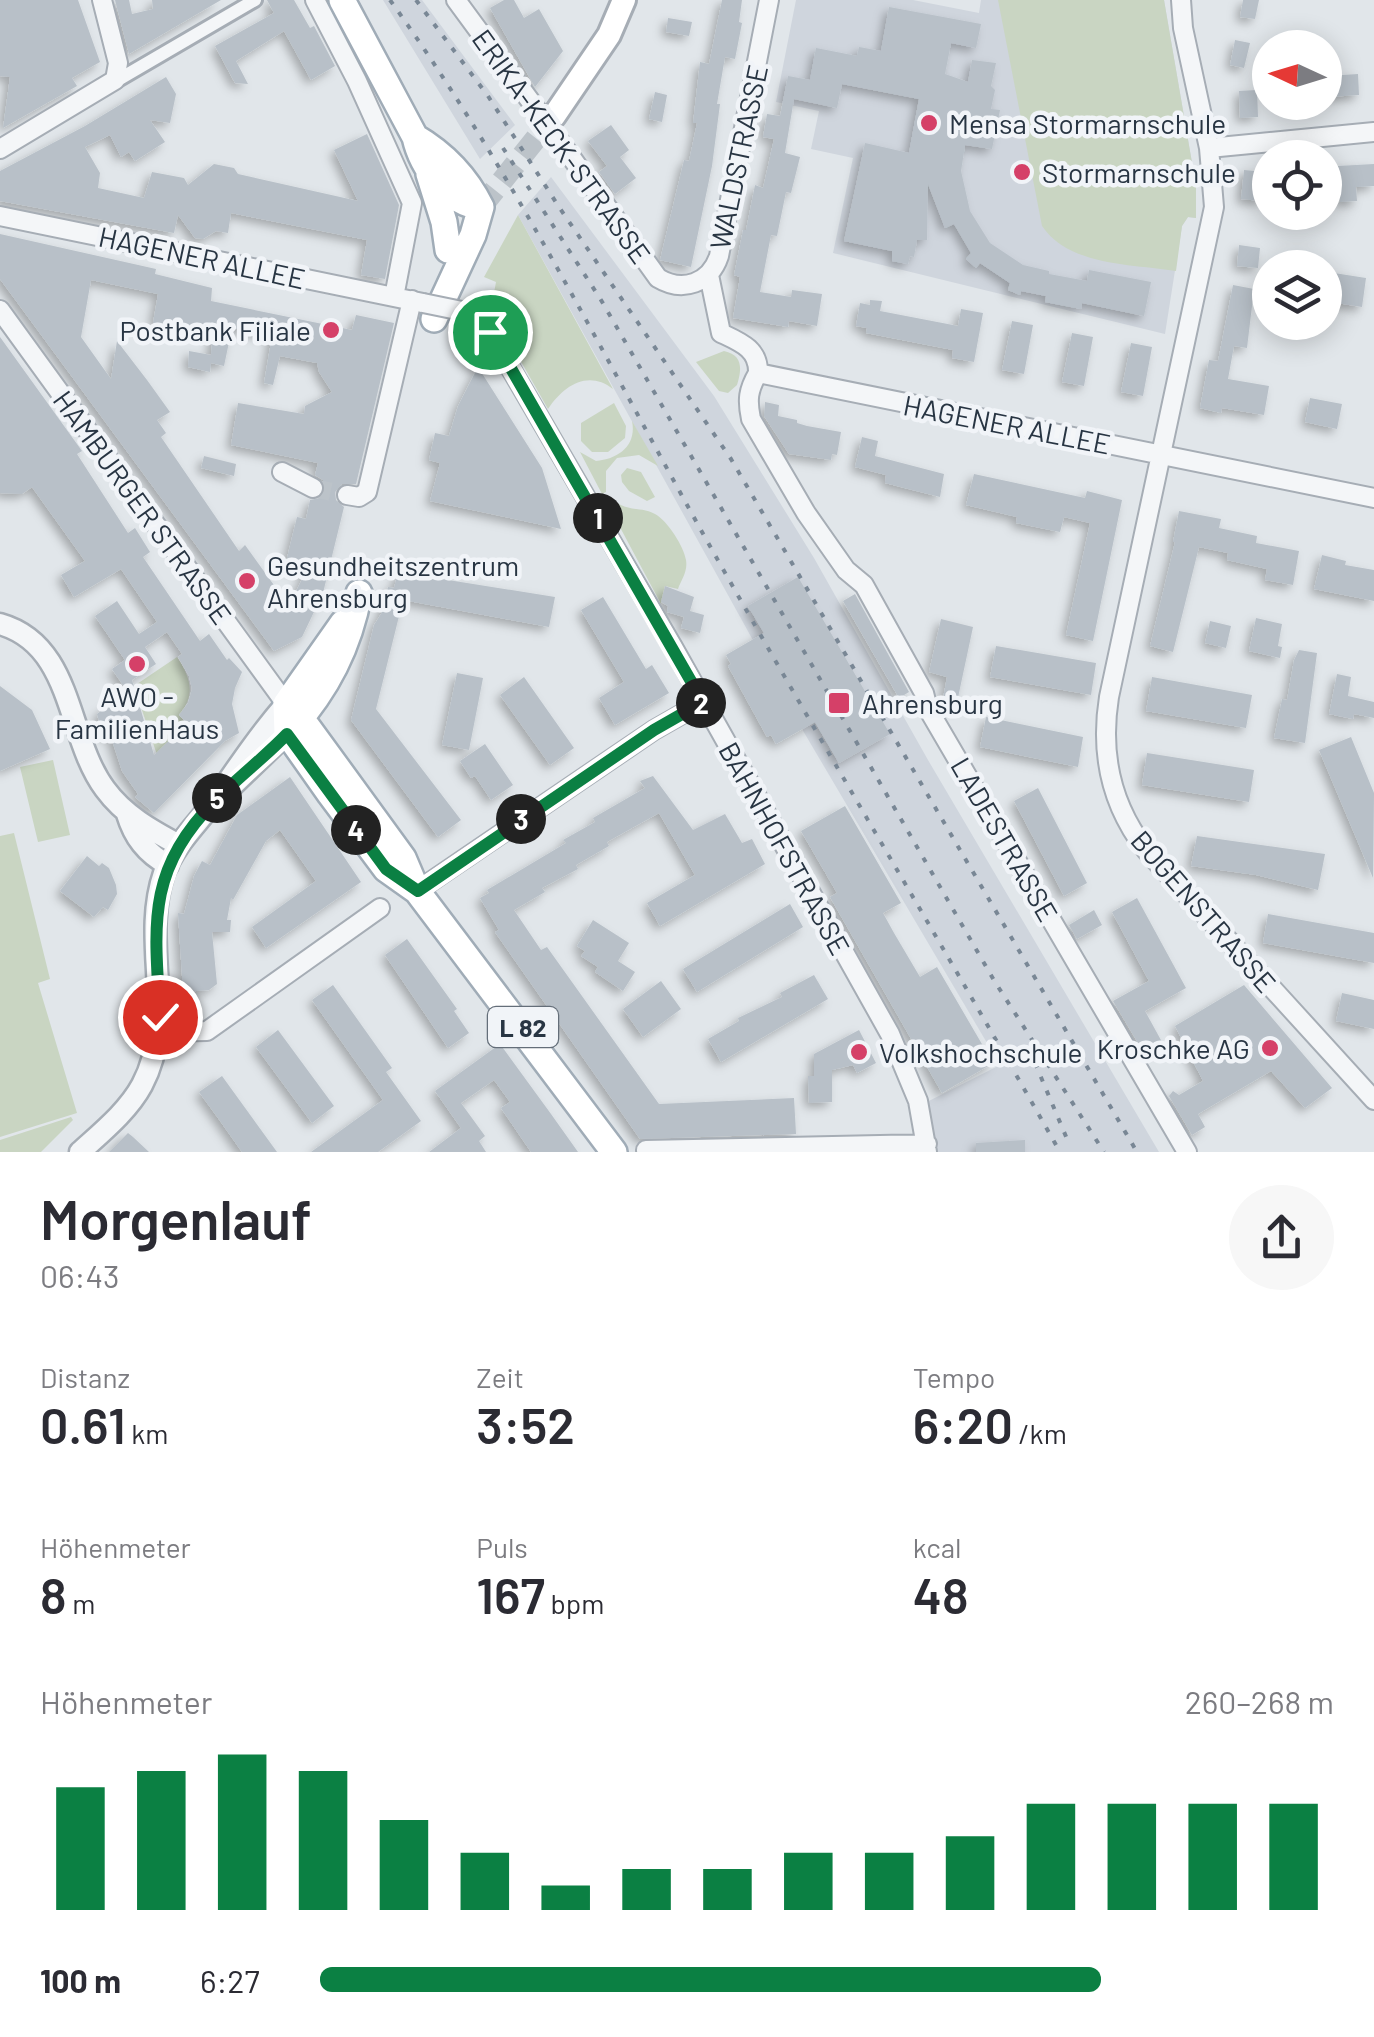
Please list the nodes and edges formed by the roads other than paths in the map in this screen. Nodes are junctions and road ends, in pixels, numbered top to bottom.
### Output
1 (102, 0) edge
2 (255, 0) edge
3 (314, 0) edge
4 (342, 0) edge
5 (456, 0) edge
6 (624, 0) edge
7 (769, 0) edge
8 (1181, 0) edge
9 (108, 86) junction
10 (544, 111) junction
11 (1374, 132) edge
12 (415, 137) junction
13 (1209, 148) junction
14 (0, 149) edge
15 (428, 169) junction
16 (481, 207) junction
17 (0, 216) edge
18 (448, 250) junction
19 (709, 275) junction
20 (674, 285) joint
21 (409, 300) junction
22 (0, 310) edge
23 (462, 311) joint
24 (758, 373) junction
25 (1162, 455) junction
26 (282, 472) dead end
27 (313, 488) tunnel mouth
28 (347, 495) dead end
29 (1374, 498) edge
30 (0, 624) edge
31 (703, 702) junction
32 (291, 719) junction
33 (215, 800) junction
34 (127, 812) junction
35 (179, 845) junction
36 (168, 865) junction
37 (418, 891) junction
38 (380, 908) dead end
39 (159, 1032) junction
40 (1374, 1100) edge
41 (927, 1148) edge
42 (646, 1150) edge
43 (80, 1152) edge
44 (614, 1152) edge
45 (1186, 1152) edge

1 - 9 street
2 - 9 street
3 - 21 street
4 - 12 main road
5 - 10 street, ERIKA-KECK-STRASSE
6 - 10 main road
7 - 19 street, WALDSTRASSE
8 - 13 street, BOGENSTRASSE
9 - 14 street
10 - 20 street, ERIKA-KECK-STRASSE, bridge
11 - 13 street
12 - 15 main road
12 - 16 main road
13 - 25 street, BOGENSTRASSE
15 - 16 main road
15 - 18 main road
16 - 18 main road
16 - 18 main road
17 - 21 street, HAGENER ALLEE
19 - 20 street, WALDSTRASSE
19 - 24 street
21 - 23 street, HAGENER ALLEE, bridge
21 - 28 street
22 - 32 street, HAMBURGER STRASSE
23 - 31 street, BAHNHOFSTRASSE
24 - 25 street, HAGENER ALLEE
24 - 45 street, LADESTRASSE
25 - 29 street, HAGENER ALLEE
25 - 40 street, BOGENSTRASSE
26 - 27 street
30 - 34 street
31 - 37 street
31 - 41 street, BAHNHOFSTRASSE
32 - 33 street
32 - 33 street
32 - 37 main road, HAMBURGER STRASSE / L 82
33 - 35 street
34 - 35 street
34 - 36 street
35 - 36 street
36 - 39 street
37 - 44 main road, HAMBURGER STRASSE / L 82
38 - 39 street
39 - 43 street
41 - 42 street, BAHNHOFSTRASSE

